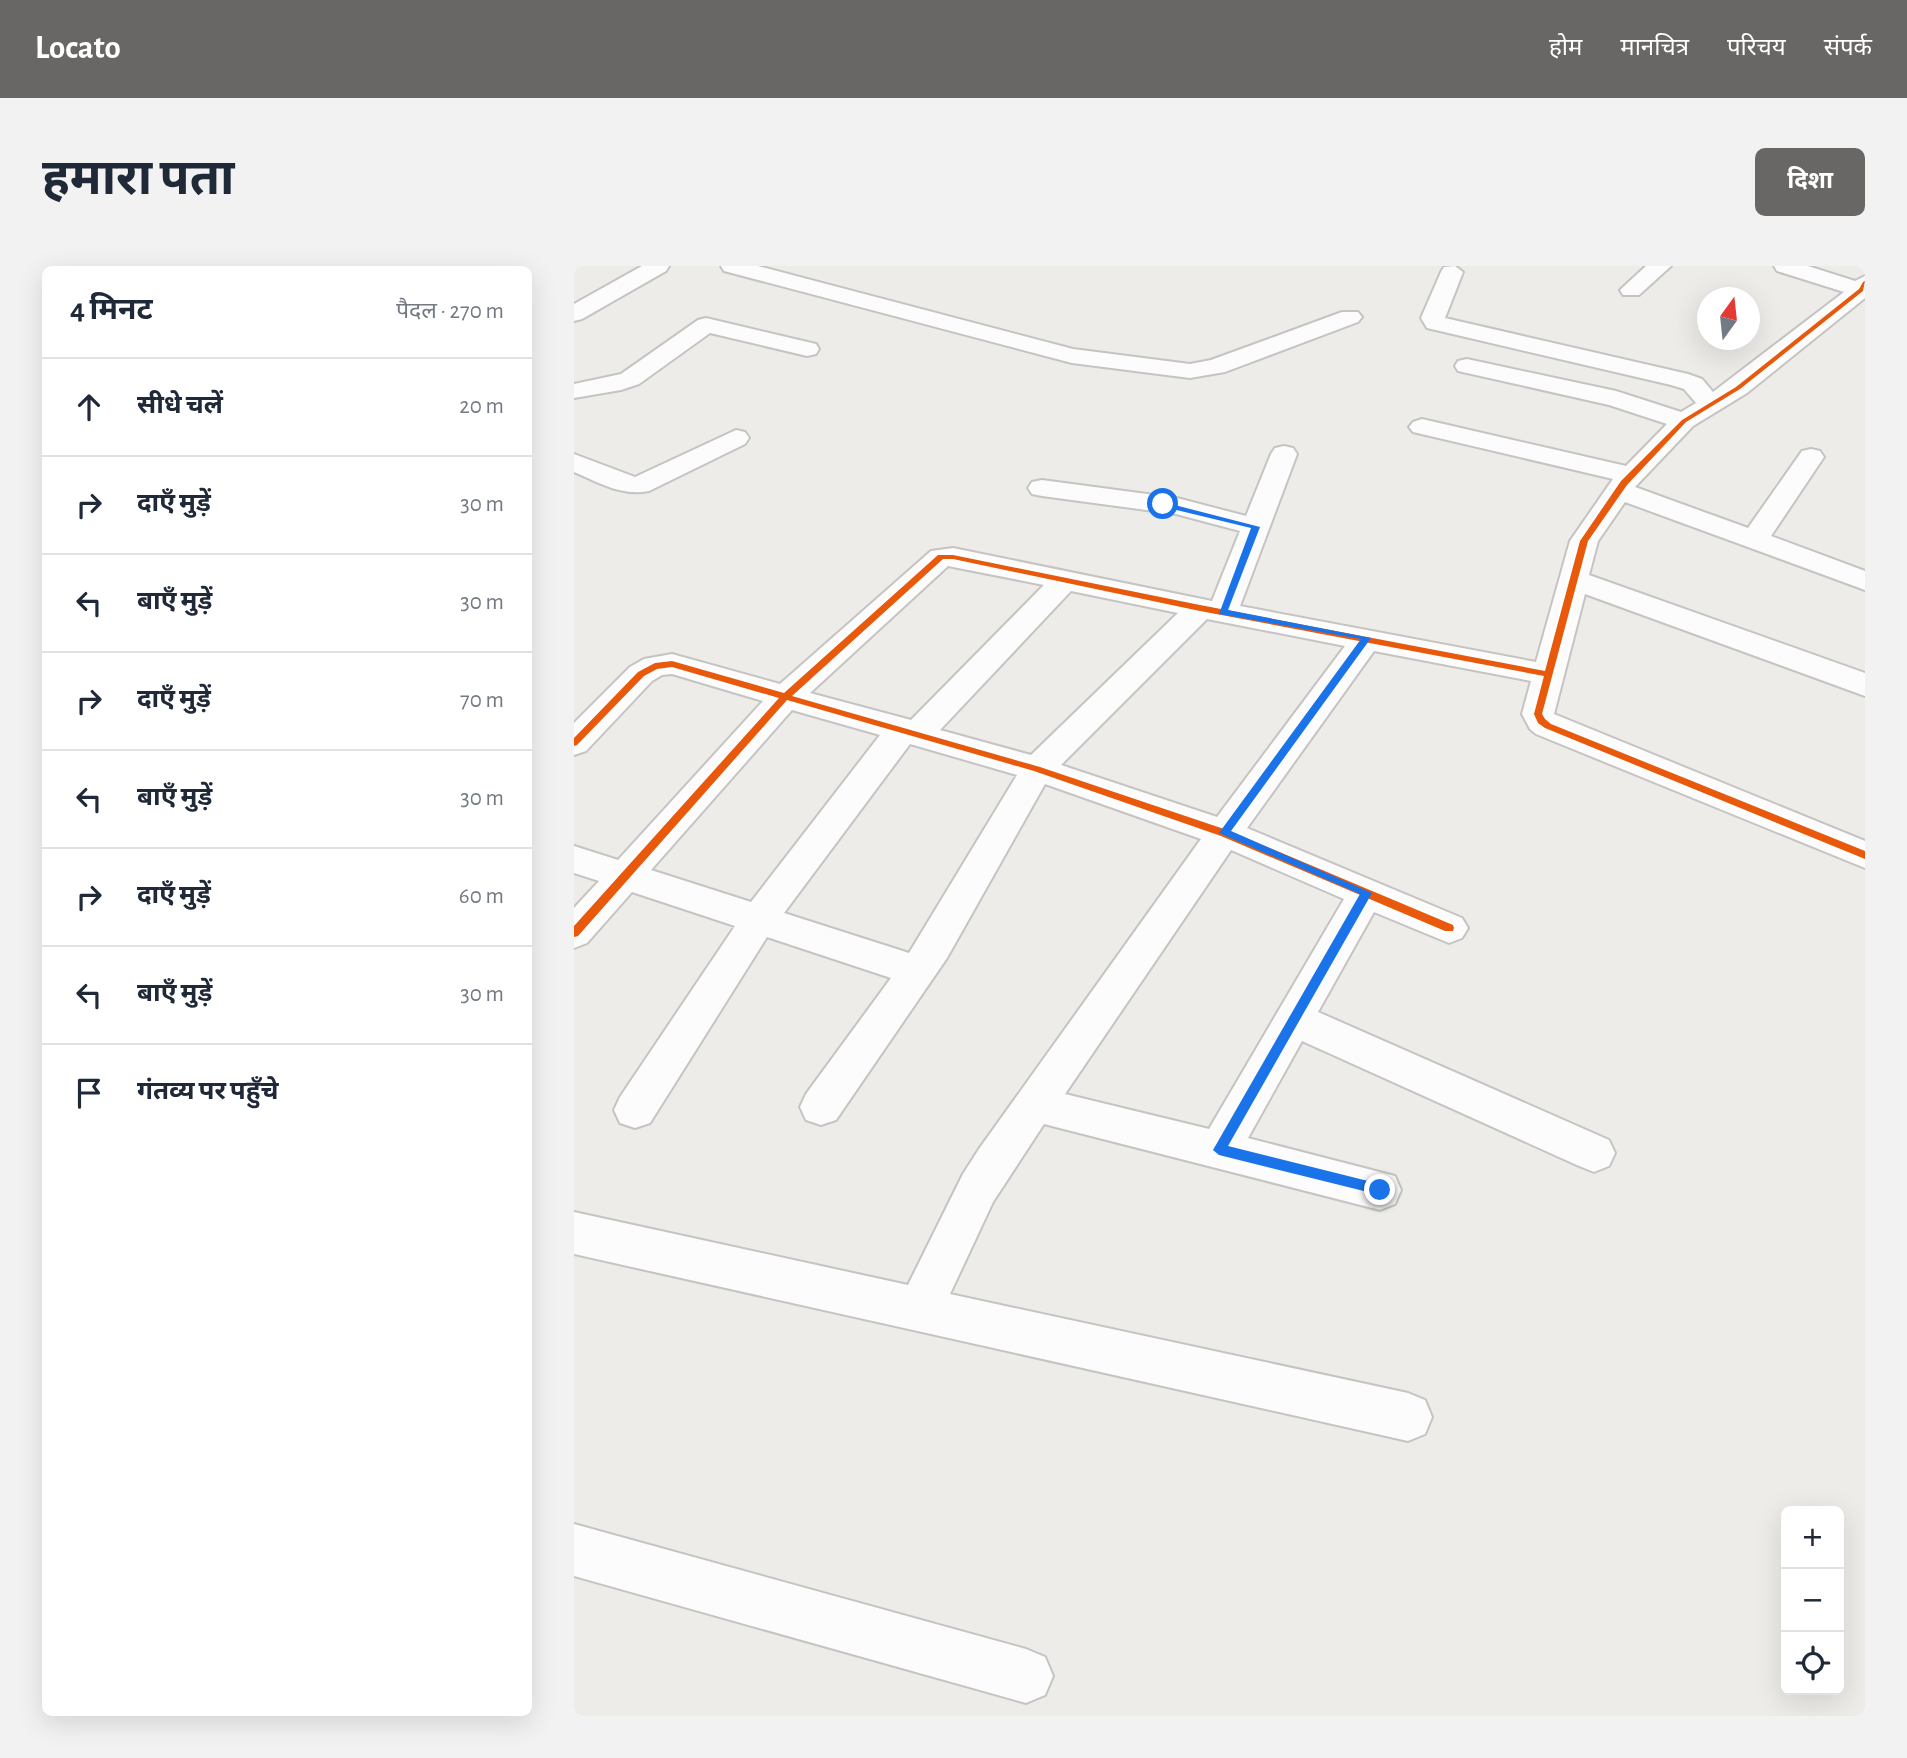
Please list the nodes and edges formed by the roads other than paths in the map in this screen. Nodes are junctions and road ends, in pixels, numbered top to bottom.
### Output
1 (658, 266) edge
2 (732, 266) edge
3 (1660, 266) edge
4 (1785, 266) edge
5 (1452, 272) dead end
6 (1863, 287) edge
7 (1631, 290) dead end
8 (574, 314) edge
9 (1349, 317) dead end
10 (807, 349) dead end
11 (1467, 366) dead end
12 (574, 391) edge
13 (1724, 397) junction
14 (1684, 421) junction
15 (1422, 427) dead end
16 (736, 438) dead end
17 (1284, 454) dead end
18 (1811, 457) dead end
19 (574, 462) edge
20 (1625, 483) junction
21 (1042, 488) dead end
22 (1256, 527) junction
23 (1754, 540) junction
24 (1572, 579) junction
25 (1065, 580) junction
26 (1865, 581) edge
27 (1211, 610) junction
28 (1367, 638) junction
29 (1547, 674) junction
30 (1865, 685) edge
31 (785, 697) junction
32 (910, 731) junction
33 (574, 743) edge
34 (1037, 769) junction
35 (1224, 833) junction
36 (1865, 855) edge
37 (574, 859) edge
38 (627, 875) junction
39 (1366, 893) junction
40 (759, 919) junction
41 (1449, 928) dead end
42 (574, 933) edge
43 (917, 971) junction
44 (1295, 1020) junction
45 (1034, 1104) junction
46 (821, 1107) dead end
47 (635, 1110) dead end
48 (1219, 1150) junction
49 (1594, 1153) dead end
50 (1380, 1190) dead end
51 (574, 1233) edge
52 (920, 1308) junction
53 (1408, 1417) dead end
54 (574, 1550) edge
55 (1026, 1676) dead end

1 - 8 street
2 - 9 street
3 - 7 street
4 - 6 street
5 - 13 street
6 - 13 street
10 - 12 street
11 - 14 street
13 - 14 street
14 - 20 street
15 - 20 street
16 - 19 street
17 - 22 street
18 - 23 street
20 - 23 street
20 - 24 street
21 - 22 street
22 - 27 street
23 - 26 street
24 - 29 street
24 - 30 street
25 - 27 street
25 - 31 street
25 - 32 street
27 - 28 street
27 - 34 street
28 - 29 street
28 - 35 street
29 - 36 street
31 - 32 street
31 - 33 street
31 - 38 street
32 - 34 street
32 - 40 street
34 - 35 street
34 - 43 street
35 - 39 street
35 - 45 street
37 - 38 street
38 - 40 street
38 - 42 street
39 - 41 street
39 - 44 street
40 - 43 street
40 - 47 street
43 - 46 street
44 - 48 street
44 - 49 street
45 - 48 street
45 - 52 street
48 - 50 street
51 - 52 street
52 - 53 street
54 - 55 street

